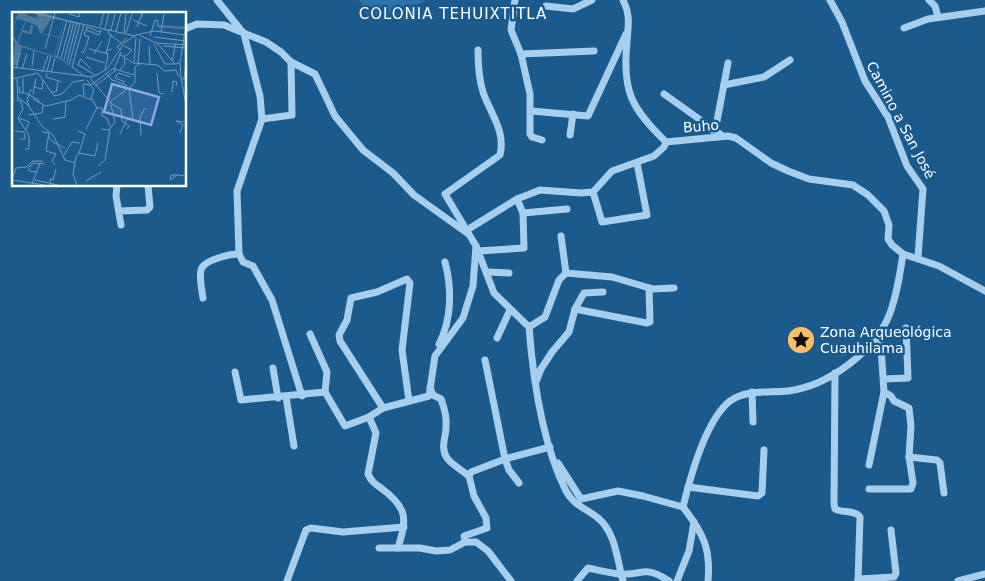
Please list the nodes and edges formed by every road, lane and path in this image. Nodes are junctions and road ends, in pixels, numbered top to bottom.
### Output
1 (217, 0) edge
2 (515, 0) edge
3 (592, 0) edge
4 (623, 0) edge
5 (830, 0) edge
6 (929, 0) edge
7 (546, 6) dead end
8 (985, 11) edge
9 (938, 18) junction
10 (904, 28) dead end
11 (186, 29) edge
12 (628, 29) junction
13 (244, 34) junction
14 (478, 50) dead end
15 (594, 51) dead end
16 (521, 54) junction
17 (790, 60) dead end
18 (291, 62) junction
19 (728, 62) dead end
20 (724, 85) junction
21 (664, 94) dead end
22 (531, 110) junction
23 (572, 114) junction
24 (262, 119) junction
25 (712, 130) junction
26 (570, 135) dead end
27 (722, 136) junction
28 (542, 140) dead end
29 (666, 142) junction
30 (637, 163) junction
31 (118, 186) edge
32 (148, 186) edge
33 (593, 192) junction
34 (517, 199) junction
35 (567, 210) dead end
36 (119, 211) junction
37 (523, 213) junction
38 (121, 225) dead end
39 (468, 232) junction
40 (561, 236) dead end
41 (477, 248) junction
42 (239, 254) junction
43 (903, 254) junction
44 (918, 258) junction
45 (444, 262) dead end
46 (488, 272) junction
47 (509, 272) dead end
48 (566, 273) junction
49 (649, 288) junction
50 (674, 288) dead end
51 (985, 291) edge
52 (603, 292) dead end
53 (204, 298) dead end
54 (575, 309) junction
55 (510, 310) junction
56 (529, 327) junction
57 (906, 328) dead end
58 (880, 332) junction
59 (310, 334) dead end
60 (497, 338) dead end
61 (435, 356) junction
62 (485, 360) dead end
63 (273, 368) dead end
64 (235, 372) dead end
65 (835, 373) junction
66 (884, 379) junction
67 (535, 385) junction
68 (430, 388) junction
69 (325, 392) junction
70 (752, 392) junction
71 (884, 392) junction
72 (302, 396) junction
73 (282, 398) junction
74 (409, 401) junction
75 (382, 408) junction
76 (370, 417) junction
77 (753, 422) dead end
78 (294, 446) dead end
79 (551, 450) junction
80 (764, 450) dead end
81 (909, 457) junction
82 (505, 458) junction
83 (869, 465) dead end
84 (469, 476) junction
85 (519, 483) dead end
86 (688, 487) junction
87 (869, 489) dead end
88 (944, 493) dead end
89 (683, 508) junction
90 (694, 522) junction
91 (404, 527) junction
92 (891, 530) dead end
93 (466, 542) junction
94 (379, 548) dead end
95 (398, 548) junction
96 (985, 574) edge
97 (622, 578) edge
98 (858, 580) edge
99 (287, 581) edge
100 (511, 581) edge
101 (577, 581) edge
102 (669, 581) edge
103 (677, 581) edge
104 (708, 581) edge
105 (958, 581) edge

1 - 13 street
2 - 16 street
3 - 7 street
4 - 12 street, Buho
5 - 44 street, Camino a San José
6 - 9 street
8 - 9 street
9 - 10 street
11 - 13 street
12 - 23 street
12 - 29 street, Buho
13 - 18 street
13 - 24 street
14 - 39 street
15 - 16 street
16 - 22 street
17 - 20 street
18 - 24 street
18 - 39 street
19 - 20 street
20 - 25 street
21 - 25 street
22 - 23 street
22 - 28 street
23 - 26 street
24 - 42 street
25 - 27 street
27 - 29 street, Buho
27 - 43 street, Buho
29 - 30 street
30 - 33 street
30 - 33 street
31 - 36 street
32 - 36 street
33 - 34 street
34 - 37 street
34 - 39 street
35 - 37 street
36 - 38 street
37 - 41 street
39 - 41 street
40 - 48 street
41 - 46 street
41 - 61 street
42 - 53 street
42 - 72 street
43 - 44 street
43 - 58 street
44 - 51 street
45 - 61 street
46 - 47 street
46 - 55 street
48 - 49 street
48 - 56 street
49 - 50 street
49 - 54 street
52 - 54 street
54 - 67 street
55 - 56 street
55 - 60 street
56 - 67 street
57 - 66 street
58 - 65 street
58 - 66 street
59 - 69 street
61 - 68 street
62 - 82 street
63 - 73 street
64 - 73 street
65 - 70 street
65 - 98 street
66 - 71 street
67 - 79 street
68 - 74 street
68 - 84 street
69 - 72 street
69 - 76 street
70 - 77 street
70 - 86 street
71 - 81 street
71 - 83 street
72 - 73 street
73 - 78 street
74 - 75 street
74 - 75 street
75 - 76 street
76 - 91 street
79 - 82 street
79 - 89 street
79 - 97 street
80 - 86 street
81 - 87 street
81 - 88 street
82 - 84 street
82 - 85 street
84 - 93 street
86 - 89 street
89 - 90 street
90 - 103 street
90 - 104 street
91 - 95 street
91 - 99 street
92 - 98 street
93 - 95 street
93 - 100 street
94 - 95 street
96 - 105 street
97 - 101 street
97 - 102 street

